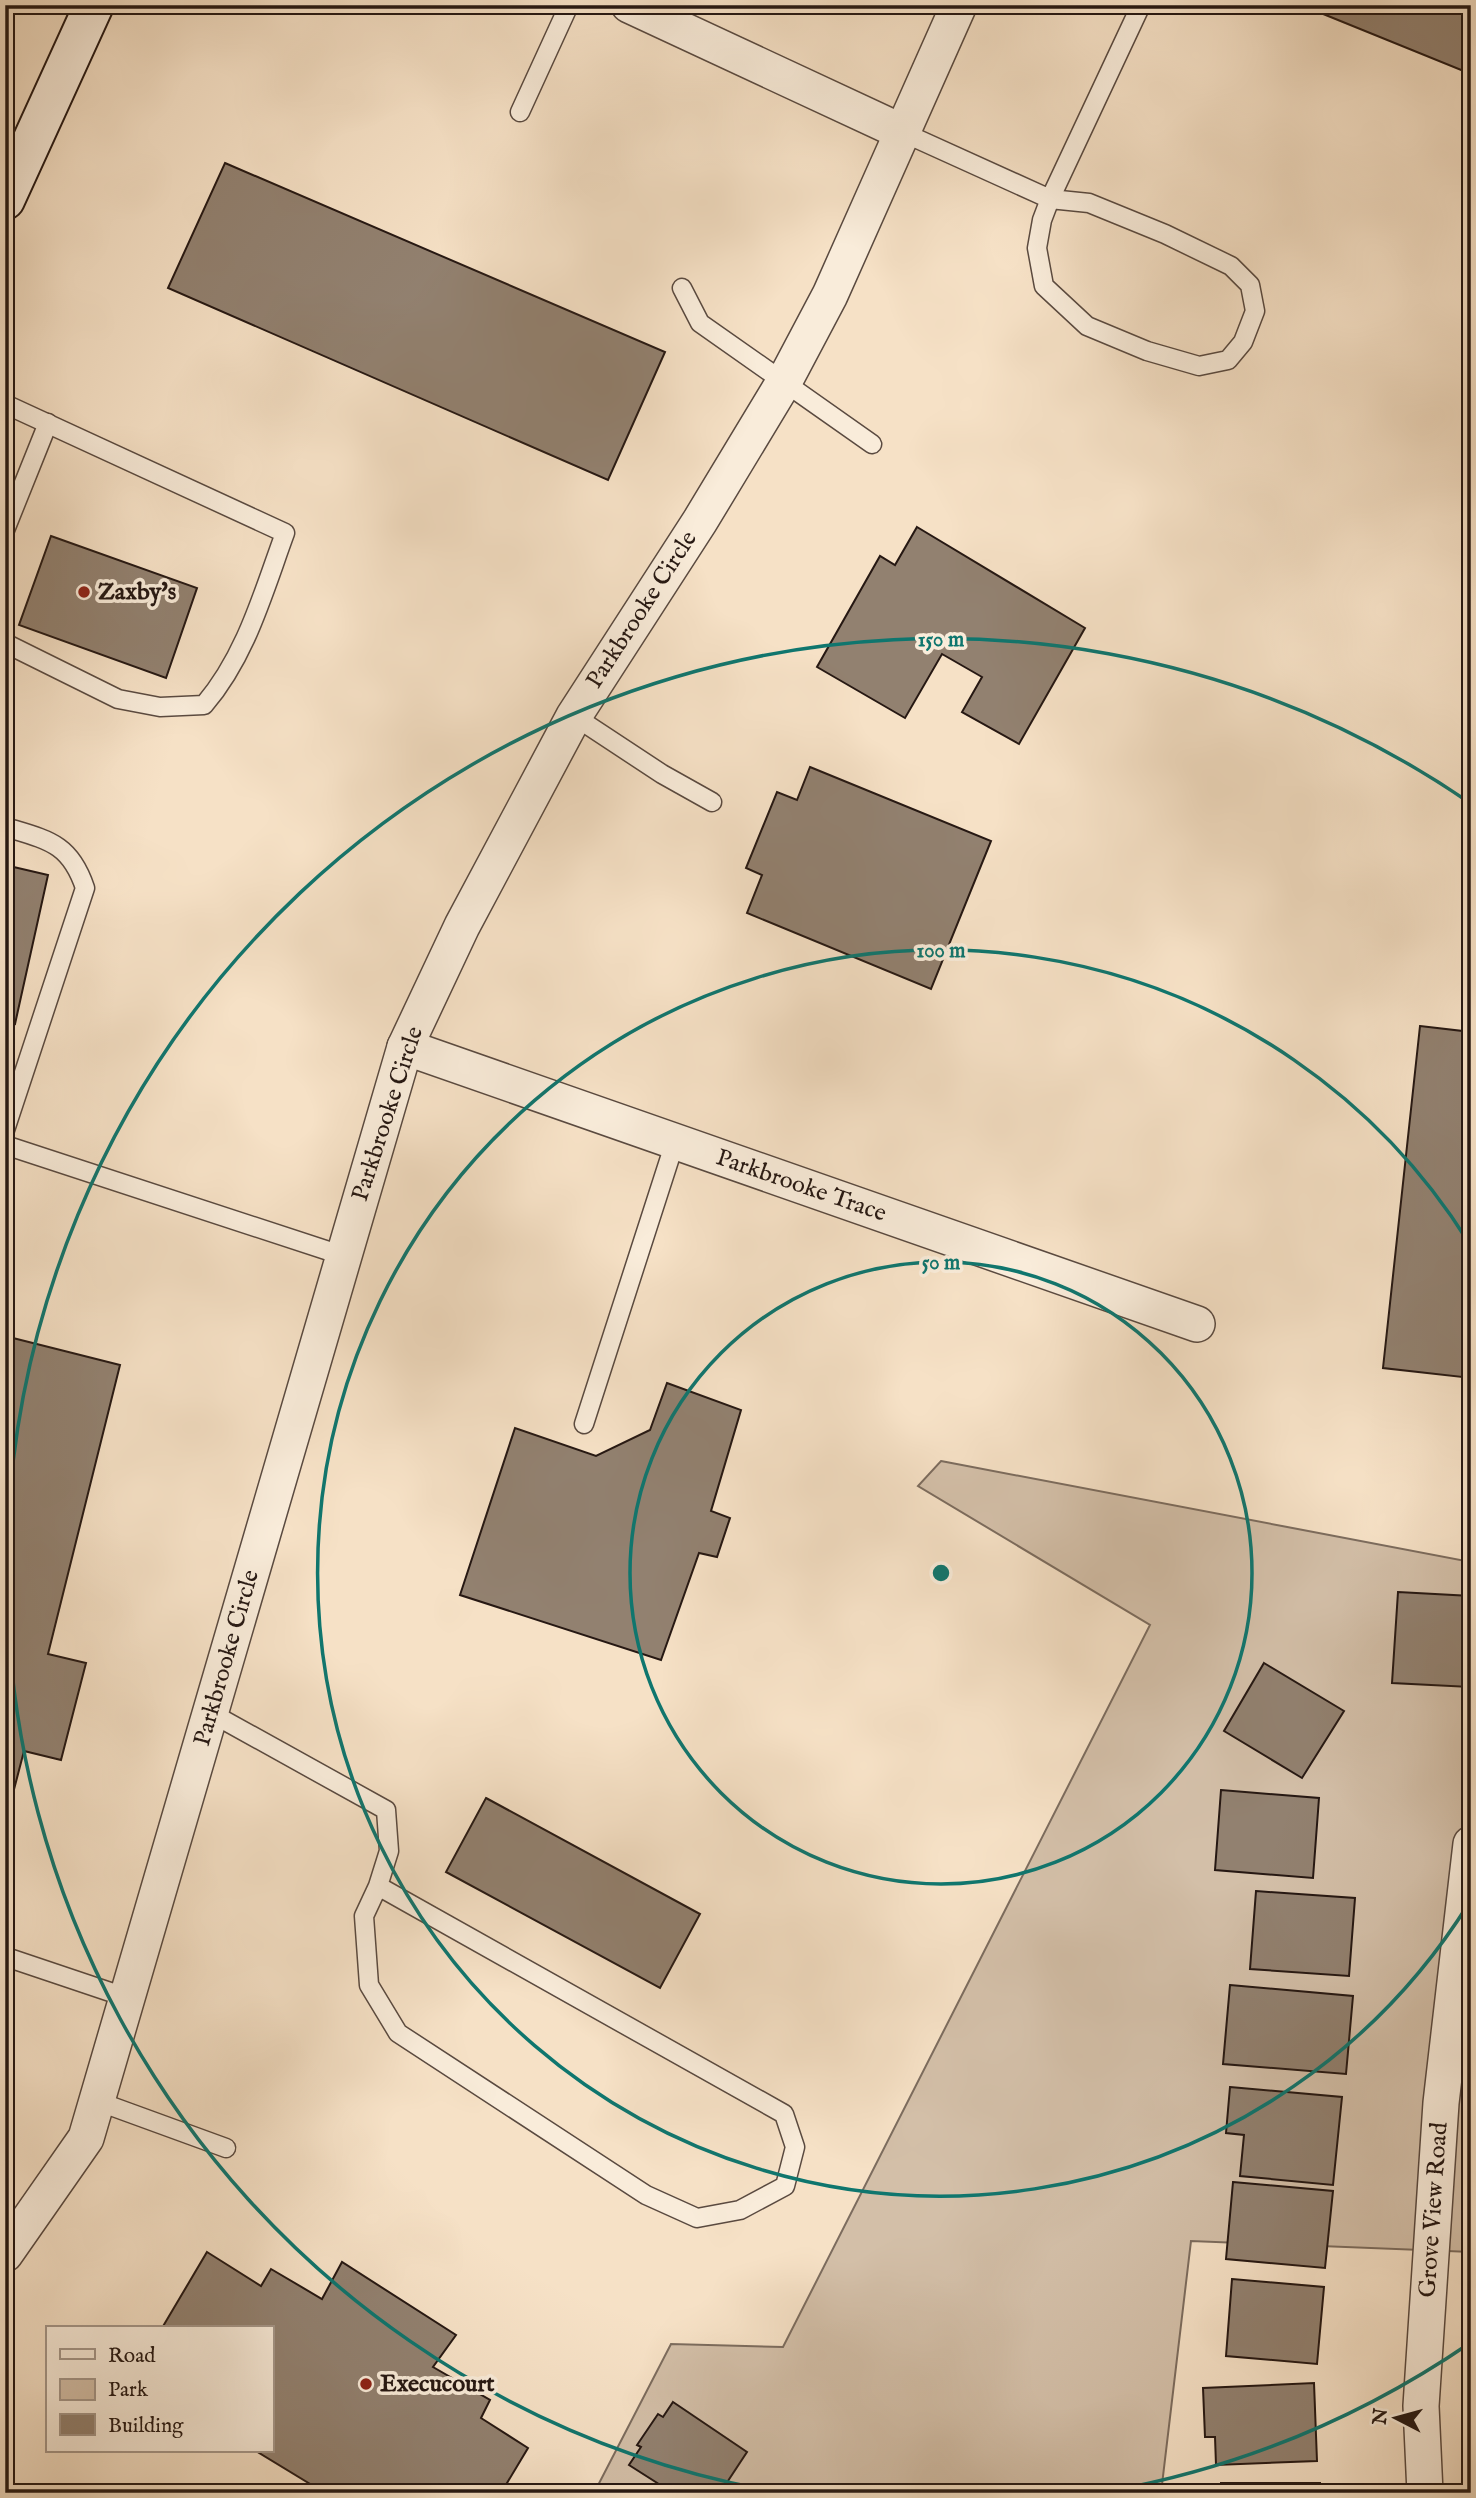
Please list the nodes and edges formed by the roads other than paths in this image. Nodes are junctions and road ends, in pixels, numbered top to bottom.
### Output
1 (94, 5) edge
2 (569, 5) edge
3 (629, 5) edge
4 (959, 5) edge
5 (1141, 5) edge
6 (669, 14) edge
7 (520, 112) dead end
8 (902, 132) junction
9 (1050, 199) junction
10 (5, 200) edge
11 (682, 288) dead end
12 (784, 382) junction
13 (5, 404) edge
14 (48, 423) junction
15 (872, 444) dead end
16 (5, 530) edge
17 (5, 643) edge
18 (573, 716) junction
19 (712, 802) dead end
20 (5, 827) edge
21 (405, 1047) junction
22 (5, 1130) edge
23 (675, 1142) junction
24 (5, 1145) edge
25 (344, 1256) junction
26 (1197, 1324) dead end
27 (584, 1424) dead end
28 (211, 1713) junction
29 (1471, 1844) edge
30 (378, 1886) junction
31 (12, 1959) dead end
32 (128, 1998) junction
33 (97, 2101) junction
34 (226, 2148) dead end
35 (5, 2254) edge
36 (1425, 2493) edge

1 - 10 street
2 - 7 lane
3 - 6 street
4 - 8 street, Parkbrooke Circle
5 - 9 lane
6 - 8 street
8 - 9 lane
8 - 12 street, Parkbrooke Circle
9 - 9 lane
11 - 12 lane
12 - 15 lane
12 - 18 street, Parkbrooke Circle
13 - 14 lane
14 - 16 lane
14 - 17 lane
18 - 19 lane
18 - 21 street, Parkbrooke Circle
20 - 22 lane
21 - 23 street, Parkbrooke Trace
21 - 25 street, Parkbrooke Circle
23 - 26 street, Parkbrooke Trace
23 - 27 lane
24 - 25 lane
25 - 28 street, Parkbrooke Circle
28 - 30 lane
28 - 32 street, Parkbrooke Circle
29 - 36 street, Grove View Road
30 - 30 lane
31 - 32 lane
32 - 33 street, Parkbrooke Circle
33 - 34 lane
33 - 35 street, Parkbrooke Circle

